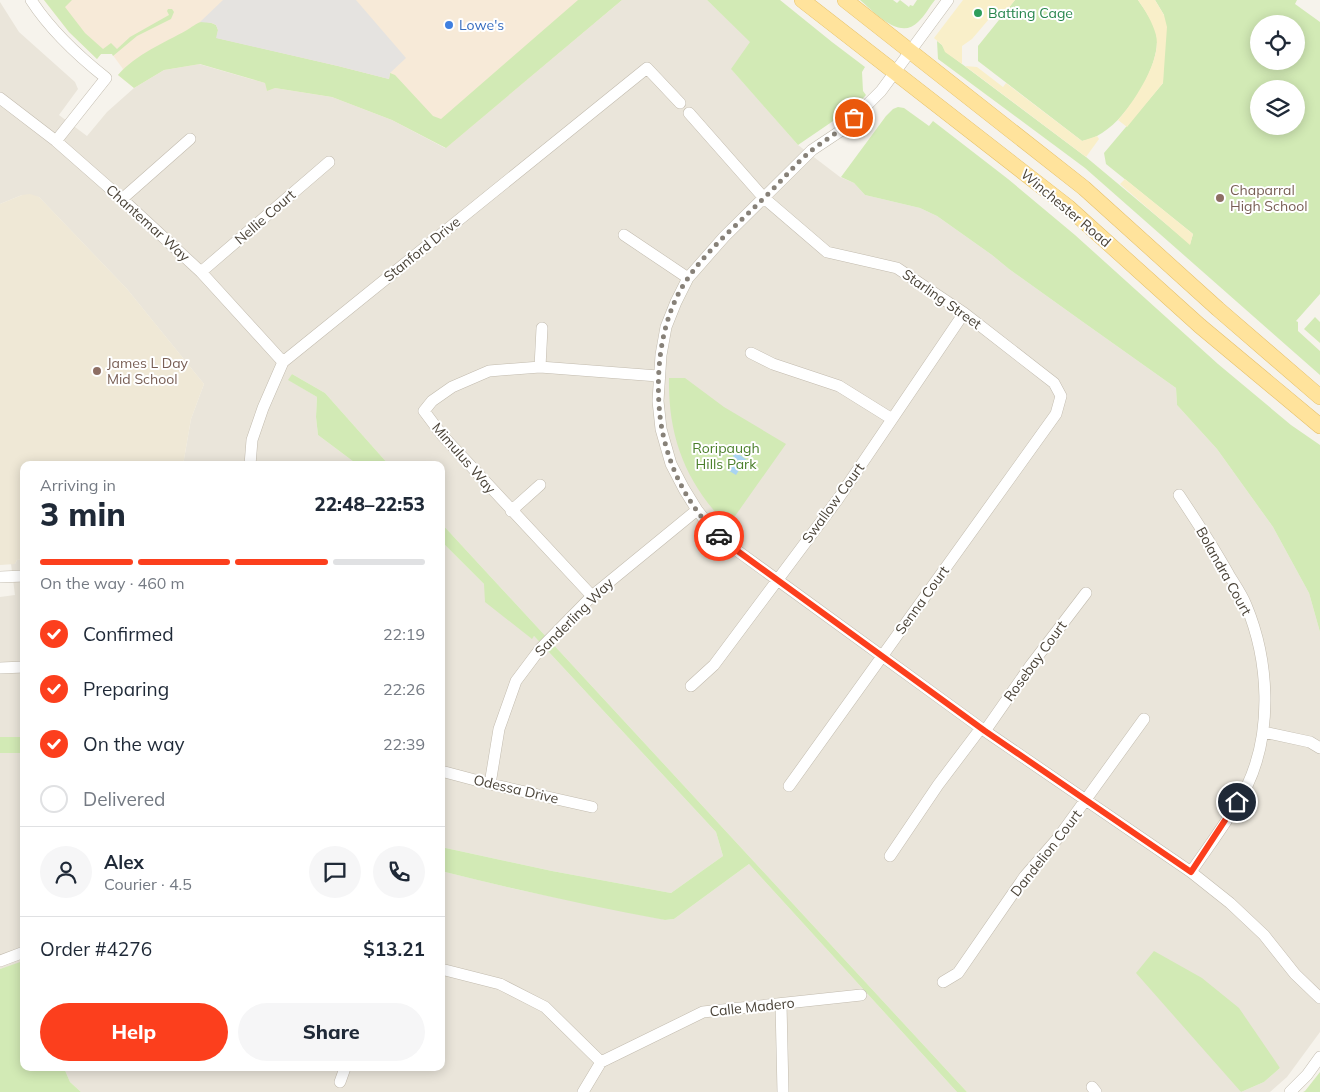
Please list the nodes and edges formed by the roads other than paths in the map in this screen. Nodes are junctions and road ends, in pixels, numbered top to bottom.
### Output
1 (30, 0) edge
2 (802, 0) edge
3 (845, 0) edge
4 (948, 0) edge
5 (909, 50) junction
6 (895, 72) junction
7 (0, 98) edge
8 (680, 103) dead end
9 (689, 113) dead end
10 (190, 139) dead end
11 (56, 141) junction
12 (329, 162) dead end
13 (764, 198) junction
14 (122, 199) junction
15 (624, 235) dead end
16 (201, 272) junction
17 (688, 278) junction
18 (964, 313) junction
19 (542, 328) dead end
20 (751, 353) dead end
21 (283, 362) junction
22 (540, 367) junction
23 (658, 376) junction
24 (1320, 397) edge
25 (1056, 414) joint
26 (892, 419) junction
27 (1320, 426) edge
28 (250, 461) edge
29 (540, 485) dead end
30 (1179, 495) dead end
31 (697, 510) junction
32 (511, 511) junction
33 (20, 576) edge
34 (0, 577) edge
35 (777, 579) junction
36 (1086, 593) dead end
37 (592, 596) junction
38 (882, 656) junction
39 (0, 668) edge
40 (20, 668) edge
41 (691, 686) dead end
42 (1144, 719) dead end
43 (983, 729) junction
44 (1262, 732) junction
45 (1320, 748) edge
46 (445, 771) edge
47 (490, 784) junction
48 (789, 786) dead end
49 (1086, 801) junction
50 (592, 807) dead end
51 (890, 856) dead end
52 (1191, 872) junction
53 (20, 954) edge
54 (0, 961) edge
55 (445, 970) edge
56 (943, 982) dead end
57 (860, 995) dead end
58 (1320, 998) edge
59 (781, 1004) junction
60 (1320, 1057) edge
61 (601, 1062) junction
62 (344, 1071) edge
63 (340, 1082) dead end
64 (583, 1092) edge
65 (783, 1092) edge
66 (1290, 1092) edge

1 - 11 street
2 - 6 main road, Winchester Road
3 - 5 main road, Winchester Road
4 - 5 street
5 - 6 street
5 - 24 main road, Winchester Road
6 - 13 street
6 - 27 main road, Winchester Road
7 - 11 street, Chantemar Way
8 - 21 street, Stanford Drive
9 - 13 street, Starling Street
10 - 14 street
11 - 14 street, Chantemar Way
12 - 16 street, Nellie Court
13 - 17 street
13 - 18 street, Starling Street
14 - 16 street, Chantemar Way
15 - 17 street
16 - 21 street, Chantemar Way
17 - 23 street
18 - 25 street, Starling Street
18 - 26 street, Swallow Court
19 - 22 street
20 - 26 street
21 - 28 street, Stanford Drive
22 - 23 street, Mimulus Way
22 - 32 street, Mimulus Way
23 - 31 street
25 - 38 street, Senna Court
26 - 35 street, Swallow Court
29 - 32 street
30 - 44 street, Bolandra Court
31 - 35 street
31 - 37 street, Sanderling Way
32 - 37 street, Mimulus Way
33 - 34 street
35 - 38 street
35 - 41 street, Swallow Court
36 - 43 street, Rosebay Court
37 - 47 street, Sanderling Way
38 - 43 street
38 - 48 street, Senna Court
39 - 40 street
42 - 49 street, Dandelion Court
43 - 49 street
43 - 51 street, Rosebay Court
44 - 45 street
44 - 52 street, Bolandra Court
46 - 47 street, Odessa Drive
47 - 50 street, Odessa Drive
49 - 52 street
49 - 56 street, Dandelion Court
52 - 58 street
53 - 54 street
55 - 61 street
57 - 59 street, Calle Madero
59 - 61 street, Calle Madero
59 - 65 street
60 - 66 street
61 - 64 street
62 - 63 street

